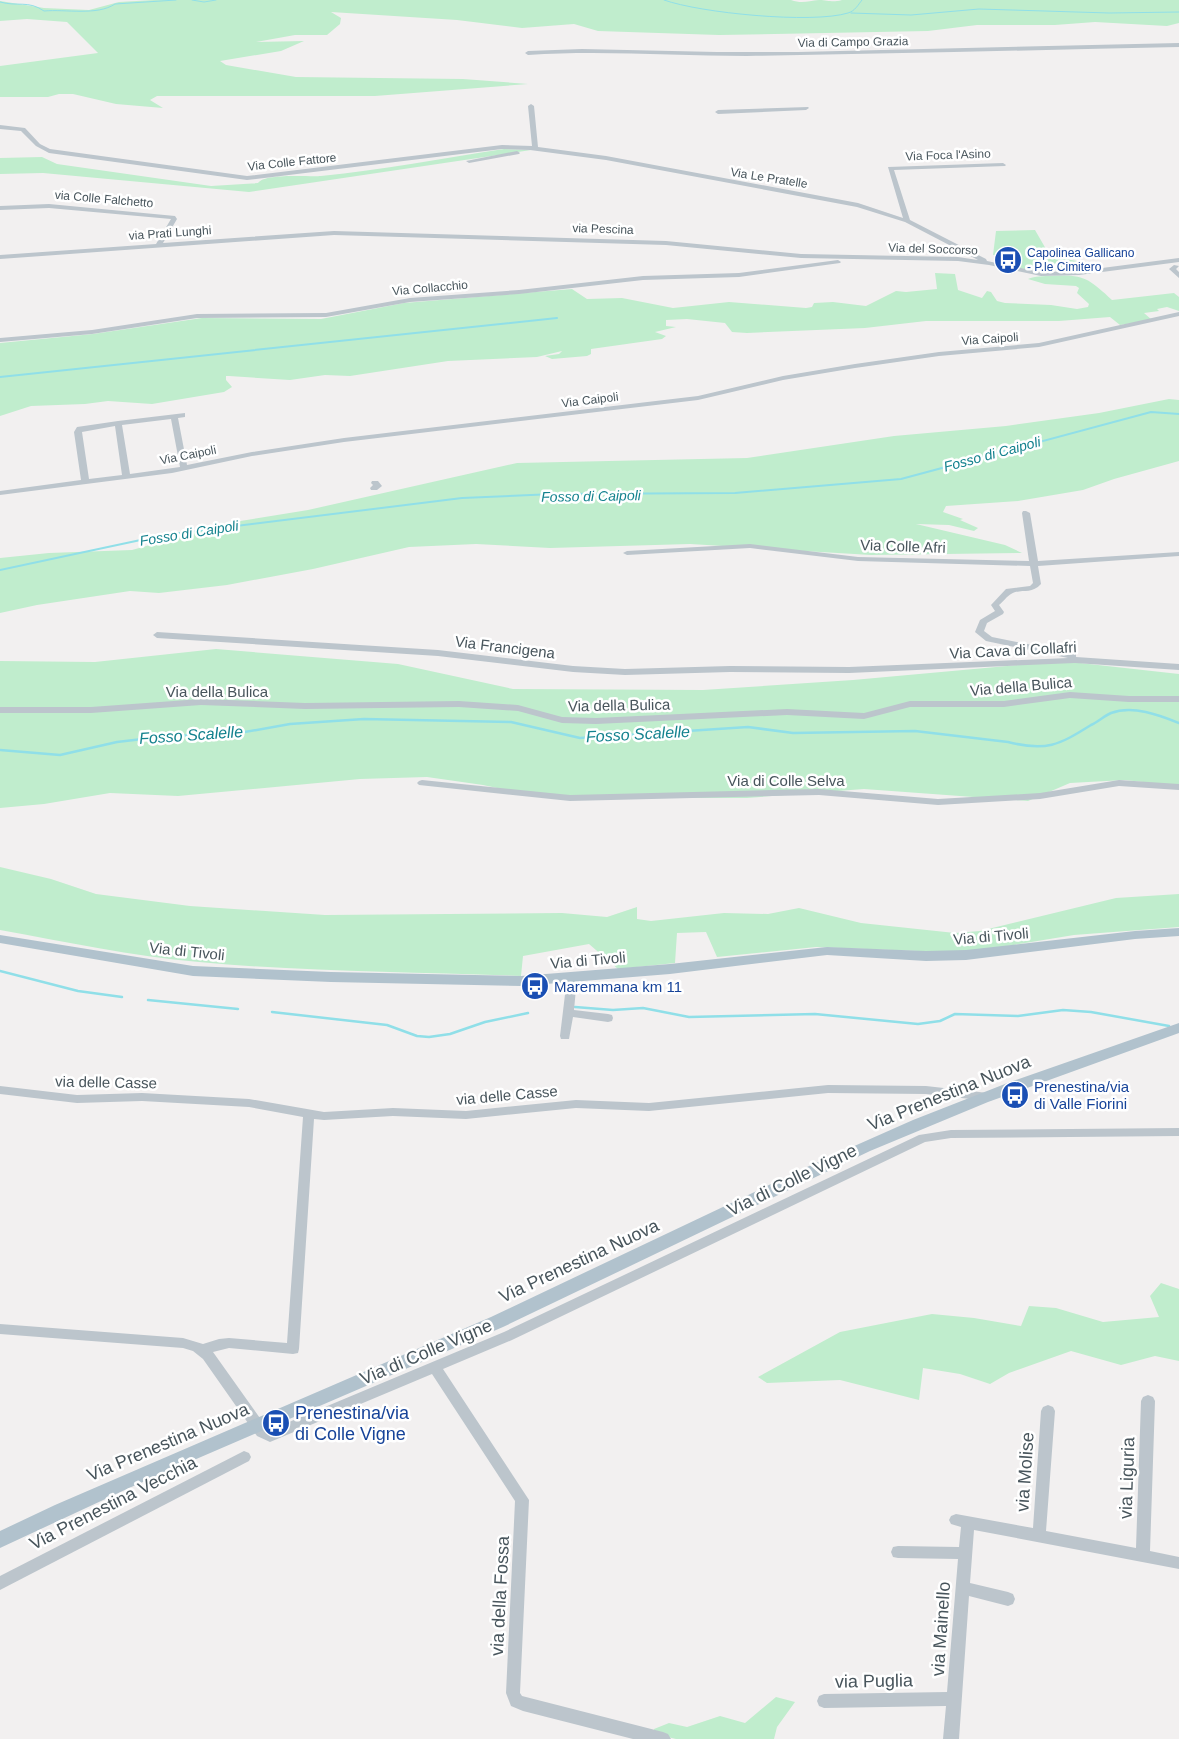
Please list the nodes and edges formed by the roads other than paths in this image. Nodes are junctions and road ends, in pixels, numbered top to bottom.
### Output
1 (1179, 45) edge
2 (528, 54) dead end
3 (531, 106) dead end
4 (806, 108) dead end
5 (718, 112) dead end
6 (0, 127) edge
7 (535, 149) junction
8 (556, 153) junction
9 (469, 161) dead end
10 (1004, 165) dead end
11 (0, 208) edge
12 (907, 221) junction
13 (341, 233) joint
14 (158, 245) junction
15 (0, 257) edge
16 (864, 258) junction
17 (989, 263) junction
18 (1178, 264) edge
19 (1179, 276) edge
20 (1179, 314) edge
21 (0, 340) edge
22 (118, 423) junction
23 (184, 468) junction
24 (126, 476) junction
25 (84, 481) junction
26 (0, 493) edge
27 (1026, 513) dead end
28 (627, 553) dead end
29 (1179, 554) edge
30 (1032, 564) junction
31 (158, 635) dead end
32 (1085, 660) junction
33 (1179, 667) edge
34 (849, 670) joint
35 (1179, 699) edge
36 (0, 710) edge
37 (422, 783) dead end
38 (1179, 787) edge
39 (1179, 932) edge
40 (0, 939) edge
41 (572, 978) junction
42 (568, 1013) junction
43 (608, 1018) dead end
44 (1179, 1028) edge
45 (566, 1036) dead end
46 (0, 1090) edge
47 (988, 1096) junction
48 (309, 1114) junction
49 (1179, 1132) edge
50 (0, 1329) edge
51 (202, 1350) junction
52 (436, 1368) junction
53 (1148, 1401) dead end
54 (1048, 1412) dead end
55 (258, 1425) junction
56 (244, 1457) dead end
57 (1039, 1536) junction
58 (0, 1540) edge
59 (898, 1552) dead end
60 (966, 1553) junction
61 (1143, 1556) junction
62 (1179, 1563) edge
63 (0, 1583) edge
64 (963, 1588) junction
65 (1008, 1598) dead end
66 (954, 1699) junction
67 (824, 1701) dead end
68 (954, 1738) edge
69 (663, 1739) edge

1 - 2 street, Via di Campo Grazia
3 - 7 street
4 - 5 street
6 - 7 street, Via Colle Fattore
7 - 8 street, Via Le Pratelle
8 - 9 street
8 - 12 street, Via Le Pratelle
10 - 12 street, Via Foca l'Asino
11 - 14 street, via Colle Falchetto
12 - 17 street, Via Le Pratelle
13 - 14 street, via Prati Lunghi
13 - 16 street, via Pescina
14 - 15 street, via Prati Lunghi
16 - 17 street, Via del Soccorso
16 - 21 street, Via Collacchio
17 - 18 street, Via del Soccorso
18 - 19 street
20 - 23 street, Via Caipoli
22 - 23 street
22 - 24 street
22 - 25 street
23 - 24 street, Via Caipoli
24 - 25 street, Via Caipoli
25 - 26 street, Via Caipoli
27 - 30 street
28 - 30 street, Via Colle Afri
29 - 30 street, Via Colle Afri
30 - 32 street
31 - 34 street, Via Francigena
32 - 33 street, Via Cava di Collafri
32 - 34 street, Via Cava di Collafri
35 - 36 street, Via della Bulica
37 - 38 street, Via di Colle Selva
39 - 41 main road, Via di Tivoli
40 - 41 main road, Via di Tivoli
41 - 42 street
42 - 43 street
42 - 45 street
44 - 47 main road, Via Prenestina Nuova
46 - 48 street, via delle Casse
47 - 48 street, via delle Casse
47 - 55 main road, Via Prenestina Nuova
48 - 51 street
49 - 52 street, Via di Colle Vigne
50 - 51 street
51 - 55 street, Via di Colle Vigne
52 - 55 street, Via di Colle Vigne
52 - 69 street, via della Fossa
53 - 61 street, via Liguria
54 - 57 street, via Molise
55 - 58 main road, Via Prenestina Nuova
56 - 63 street, Via Prenestina Vecchia
57 - 60 street, via Mainello
57 - 61 street, via Mainello
59 - 60 street
60 - 64 street, via Mainello
61 - 62 street, via Mainello
64 - 65 street
64 - 66 street, via Mainello
66 - 67 street, via Puglia
66 - 68 street, via Mainello

